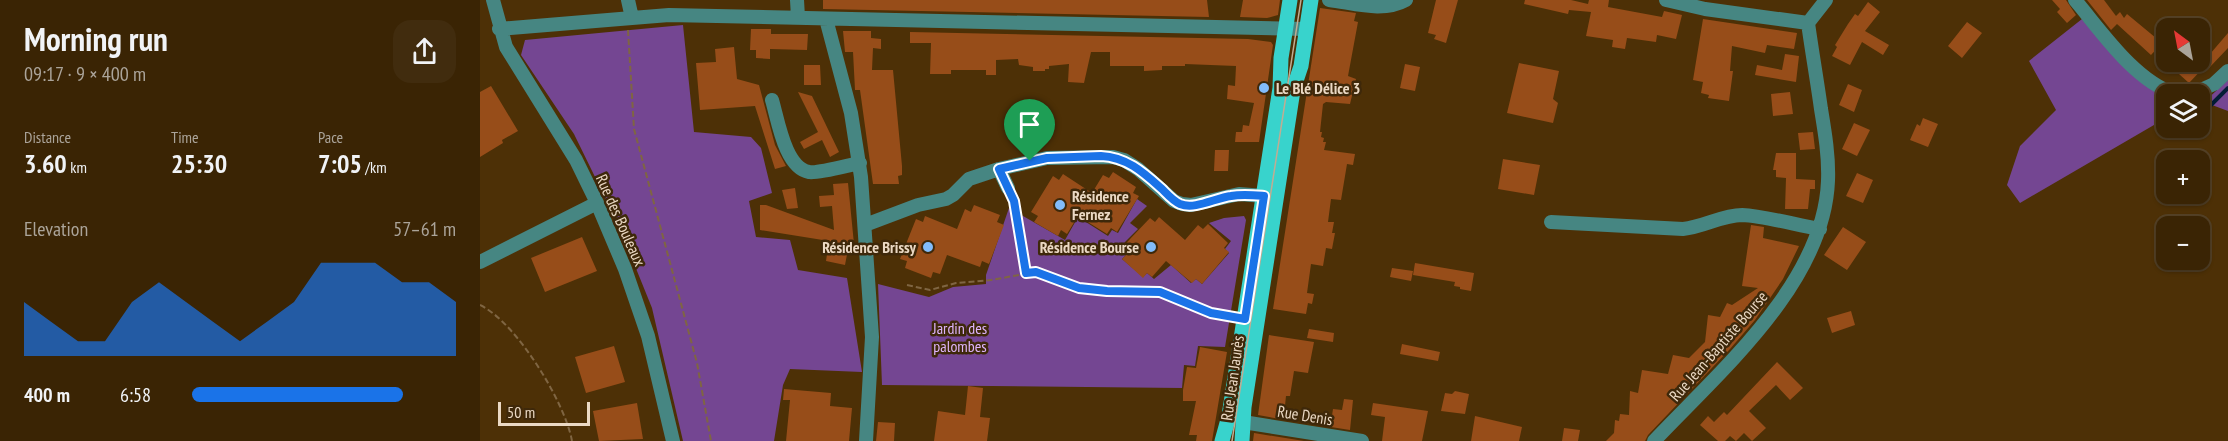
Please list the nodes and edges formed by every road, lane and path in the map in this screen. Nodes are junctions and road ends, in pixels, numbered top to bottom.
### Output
1 (493, 0) edge
2 (628, 0) edge
3 (797, 0) edge
4 (1290, 0) edge
5 (1311, 0) edge
6 (1329, 0) edge
7 (1406, 0) edge
8 (1666, 0) edge
9 (1826, 0) edge
10 (2075, 0) edge
11 (798, 17) junction
12 (630, 18) junction
13 (826, 19) junction
14 (1808, 23) junction
15 (1285, 28) junction
16 (1306, 28) junction
17 (499, 29) junction
18 (2228, 71) edge
19 (2156, 85) edge
20 (2210, 86) edge
21 (772, 100) dead end
22 (860, 163) junction
23 (999, 169) junction
24 (1008, 188) joint
25 (1264, 196) junction
26 (597, 203) junction
27 (1551, 222) dead end
28 (865, 225) junction
29 (1820, 229) junction
30 (480, 262) edge
31 (1026, 273) junction
32 (907, 285) dead end
33 (480, 305) edge
34 (1245, 319) junction
35 (1243, 422) junction
36 (572, 441) edge
37 (673, 441) edge
38 (711, 441) edge
39 (866, 441) edge
40 (1222, 441) edge
41 (1242, 441) edge
42 (1362, 441) edge
43 (1654, 441) edge

1 - 17 street, Rue des Bouleaux
2 - 12 street
3 - 11 street
4 - 15 main road, Rue Jean Jaurès
5 - 16 main road, Rue Jean Jaurès
6 - 7 street
8 - 14 street
9 - 14 street
10 - 19 street
11 - 12 street
11 - 13 street
12 - 17 street
12 - 38 path
13 - 15 street
13 - 22 street
14 - 29 street, Rue Jean-Baptiste Bourse
15 - 16 street
15 - 25 main road, Rue Jean Jaurès
16 - 35 main road, Rue Jean Jaurès
17 - 26 street, Rue des Bouleaux
18 - 20 street
21 - 22 street
22 - 28 street
23 - 24 street
23 - 25 street
23 - 28 street
24 - 31 path
25 - 34 main road, Rue Jean Jaurès
26 - 30 street
26 - 37 street, Rue des Bouleaux
27 - 29 street
28 - 39 street
29 - 43 street, Rue Jean-Baptiste Bourse
31 - 32 path
31 - 34 path
33 - 36 path
34 - 40 main road, Rue Jean Jaurès
35 - 41 main road, Rue Jean Jaurès
35 - 42 street, Rue Denis

